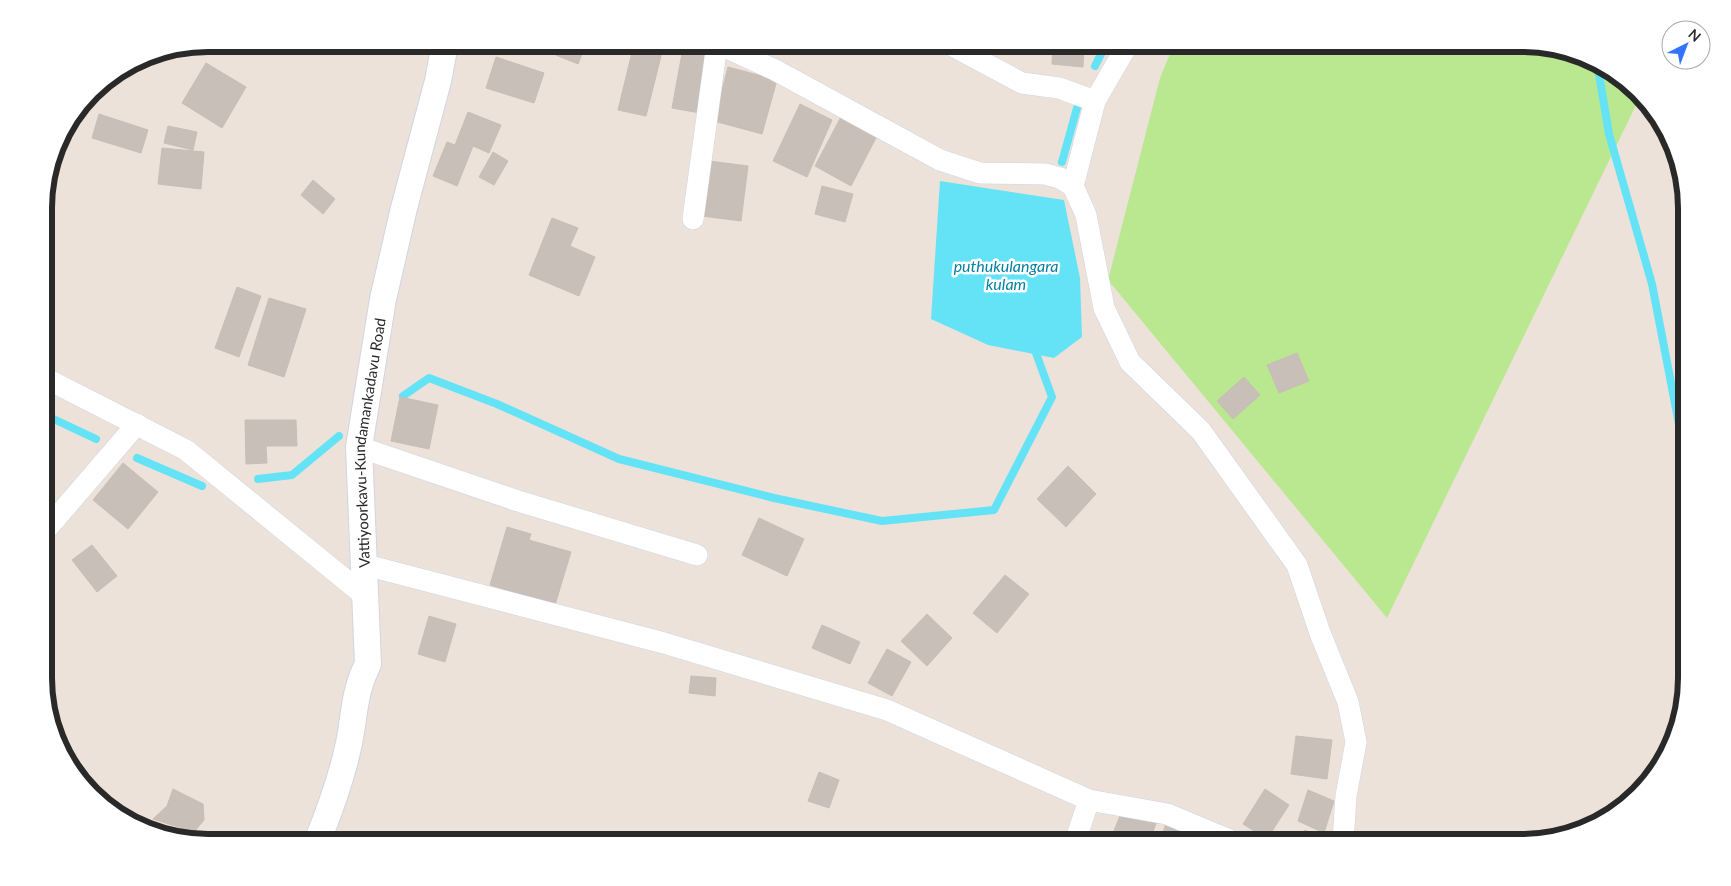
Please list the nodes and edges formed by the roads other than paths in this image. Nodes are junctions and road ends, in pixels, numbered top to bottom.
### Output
1 (965, 52) edge
2 (1123, 52) edge
3 (443, 53) edge
4 (716, 53) edge
5 (736, 53) edge
6 (1095, 101) junction
7 (1073, 186) junction
8 (693, 219) dead end
9 (53, 382) edge
10 (137, 424) junction
11 (359, 447) junction
12 (52, 522) edge
13 (697, 555) dead end
14 (362, 564) junction
15 (364, 595) junction
16 (1089, 800) junction
17 (1078, 833) edge
18 (1213, 833) edge
19 (1344, 833) edge
20 (320, 834) edge

1 - 6 street
2 - 6 street
3 - 11 street, Vattiyoorkavu-Kundamankadavu Road
4 - 8 street
5 - 7 street
6 - 7 street
7 - 19 street
9 - 10 street
10 - 12 street
10 - 15 street
11 - 13 street
11 - 14 street, Vattiyoorkavu-Kundamankadavu Road
14 - 15 street, Vattiyoorkavu-Kundamankadavu Road
14 - 16 street
15 - 20 street, Vattiyoorkavu-Kundamankadavu Road
16 - 17 street
16 - 18 street

